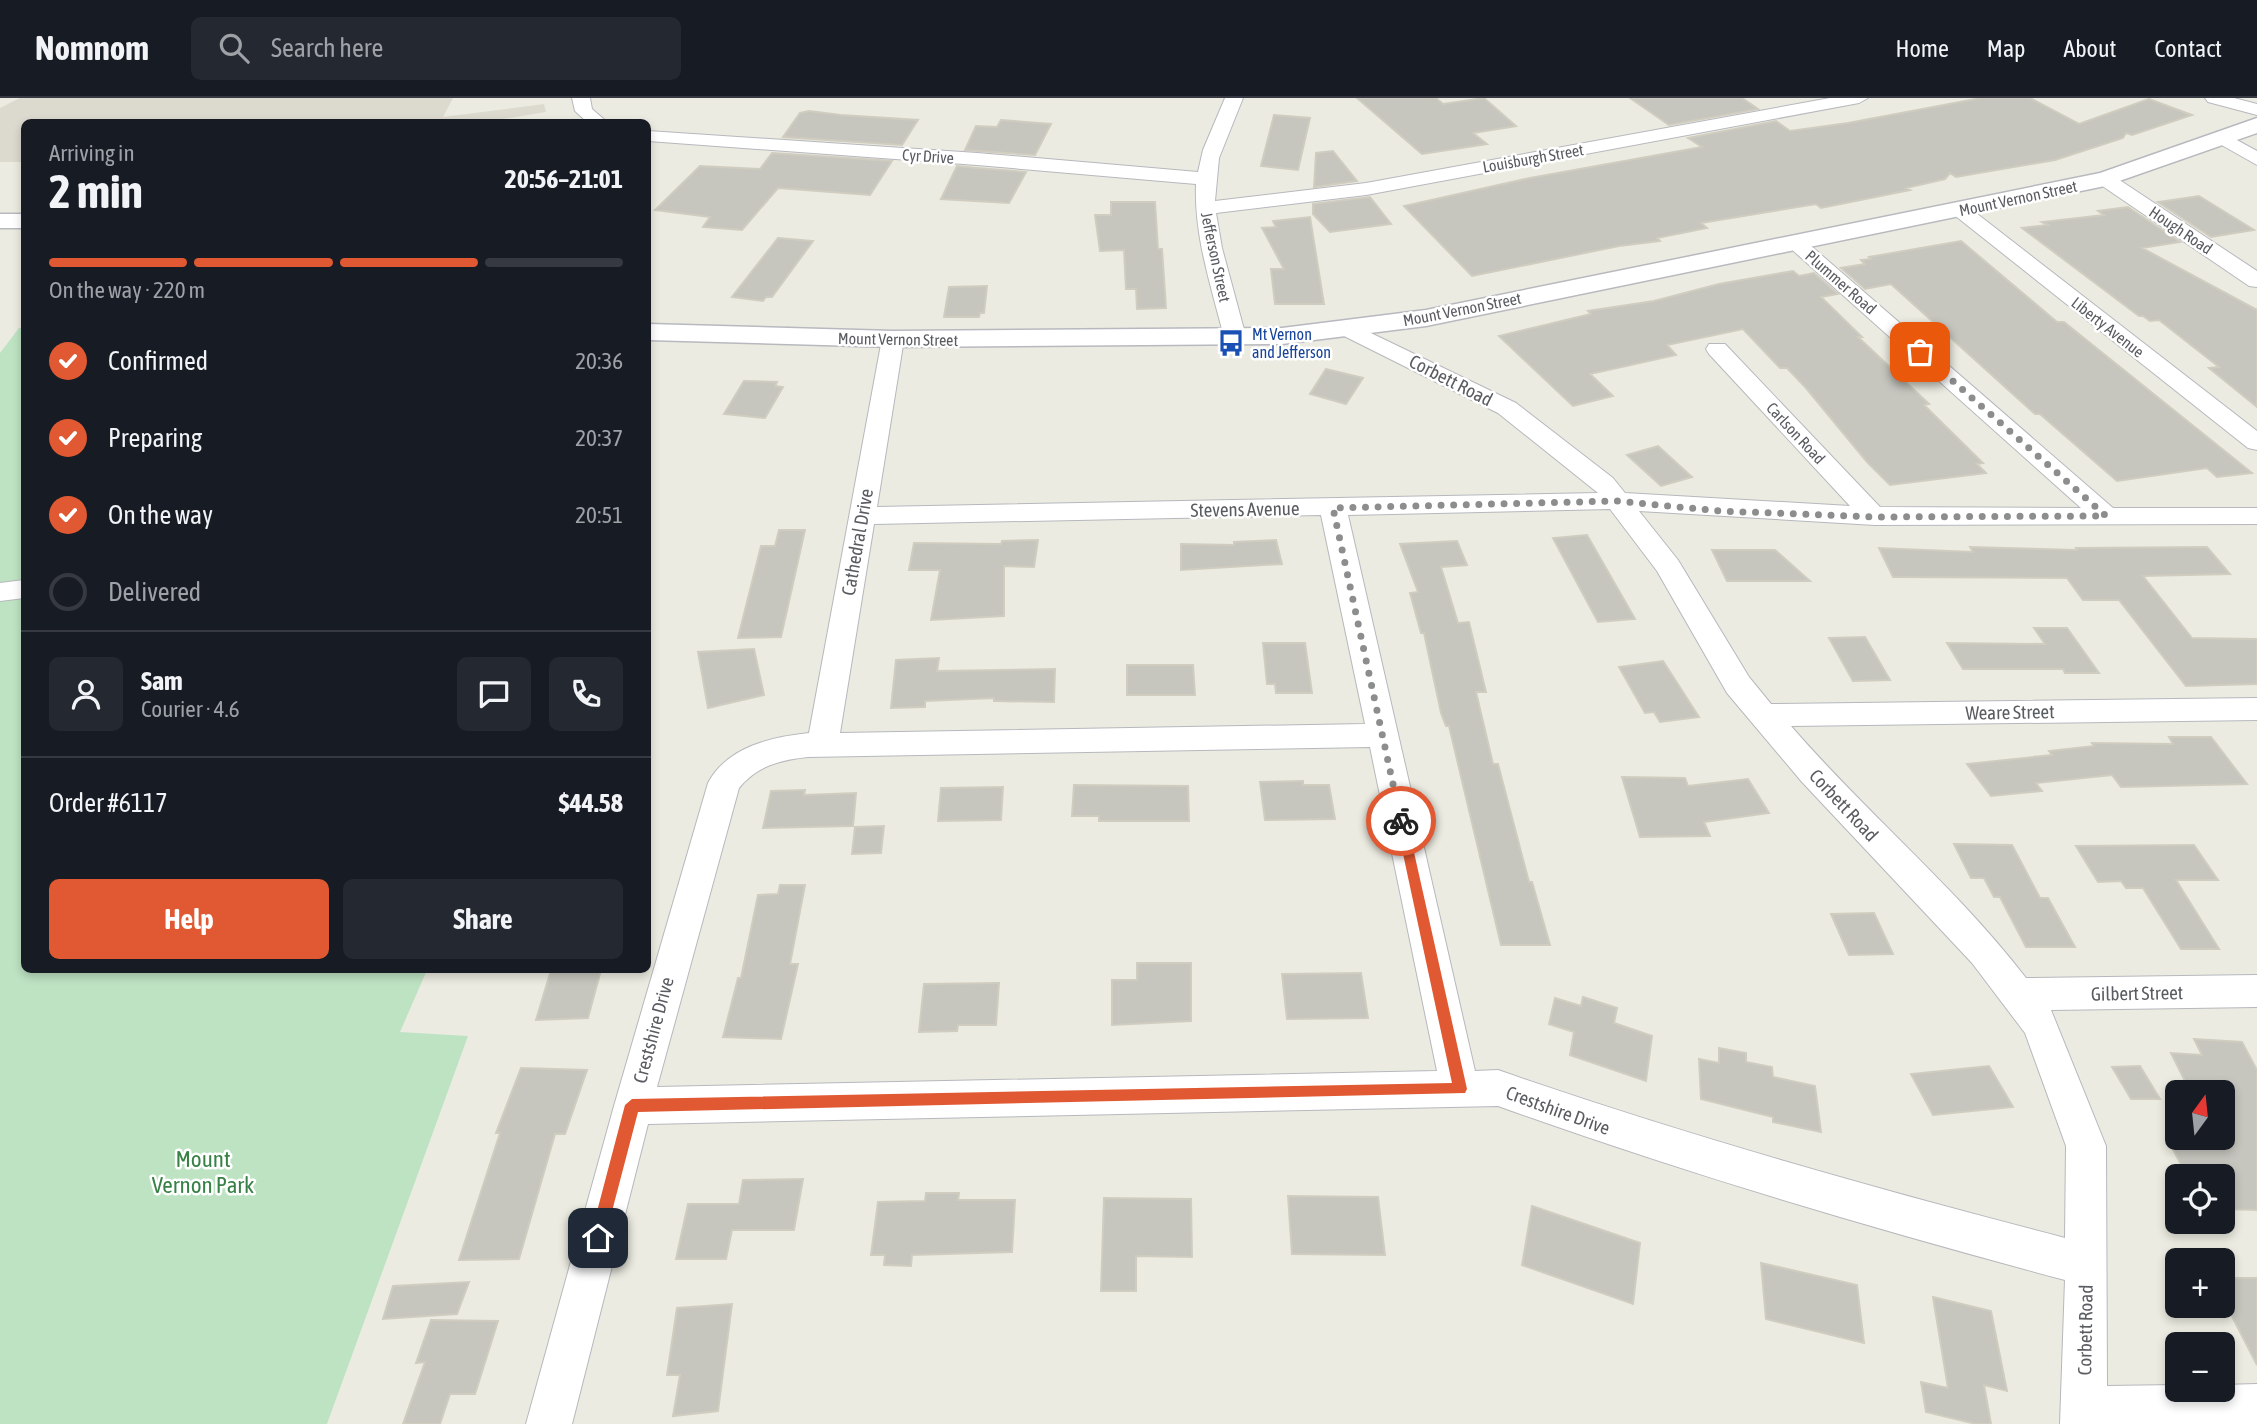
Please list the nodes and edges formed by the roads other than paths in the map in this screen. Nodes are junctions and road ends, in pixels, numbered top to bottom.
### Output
1 (581, 98) edge
2 (1234, 98) edge
3 (1858, 98) edge
4 (2214, 98) edge
5 (2257, 110) edge
6 (594, 119) edge
7 (2257, 125) edge
8 (651, 136) edge
9 (2224, 139) junction
10 (2257, 159) edge
11 (1207, 179) junction
12 (2105, 180) junction
13 (1205, 208) junction
14 (1959, 210) junction
15 (0, 220) edge
16 (21, 220) edge
17 (1797, 243) junction
18 (2257, 281) edge
19 (1348, 328) junction
20 (651, 332) edge
21 (1235, 337) junction
22 (893, 340) junction
23 (1717, 349) dead end
24 (2257, 443) edge
25 (1617, 501) junction
26 (1333, 508) junction
27 (862, 516) junction
28 (2106, 516) junction
29 (2257, 516) edge
30 (1875, 517) junction
31 (21, 589) edge
32 (0, 592) edge
33 (2257, 709) edge
34 (1764, 715) junction
35 (1382, 734) junction
36 (822, 745) junction
37 (2257, 991) edge
38 (2017, 994) junction
39 (1460, 1089) junction
40 (632, 1105) junction
41 (2086, 1265) junction
42 (2257, 1407) edge
43 (2083, 1416) edge
44 (549, 1424) edge

1 - 6 street
2 - 11 street, Jefferson Street
3 - 13 street, Louisburgh Street
4 - 5 street
7 - 9 main road, Mount Vernon Street
8 - 11 street, Cyr Drive
9 - 10 street
9 - 12 main road, Mount Vernon Street
11 - 13 street, Jefferson Street
12 - 14 main road, Mount Vernon Street
12 - 18 street, Hough Road
13 - 21 street, Jefferson Street
14 - 17 main road, Mount Vernon Street
14 - 24 street, Liberty Avenue
15 - 16 main road
17 - 19 main road, Mount Vernon Street
17 - 28 street, Plummer Road
19 - 21 main road, Mount Vernon Street
19 - 25 street, Corbett Road
20 - 22 main road, Mount Vernon Street
21 - 22 main road, Mount Vernon Street
22 - 27 street, Cathedral Drive
23 - 30 street, Carlson Road
25 - 26 street, Stevens Avenue
25 - 30 street, Stevens Avenue
25 - 34 street, Corbett Road
26 - 27 street, Stevens Avenue
26 - 35 street
27 - 36 street, Cathedral Drive
28 - 29 street, Stevens Avenue
28 - 30 street, Stevens Avenue
31 - 32 street
33 - 34 street, Weare Street
34 - 38 street, Corbett Road
35 - 36 street, Crestshire Drive
35 - 39 street
36 - 40 street, Crestshire Drive
37 - 38 street, Gilbert Street
38 - 41 street, Corbett Road
39 - 40 street, Crestshire Drive
39 - 41 street, Crestshire Drive
40 - 44 street
41 - 43 street, Corbett Road
42 - 43 street

